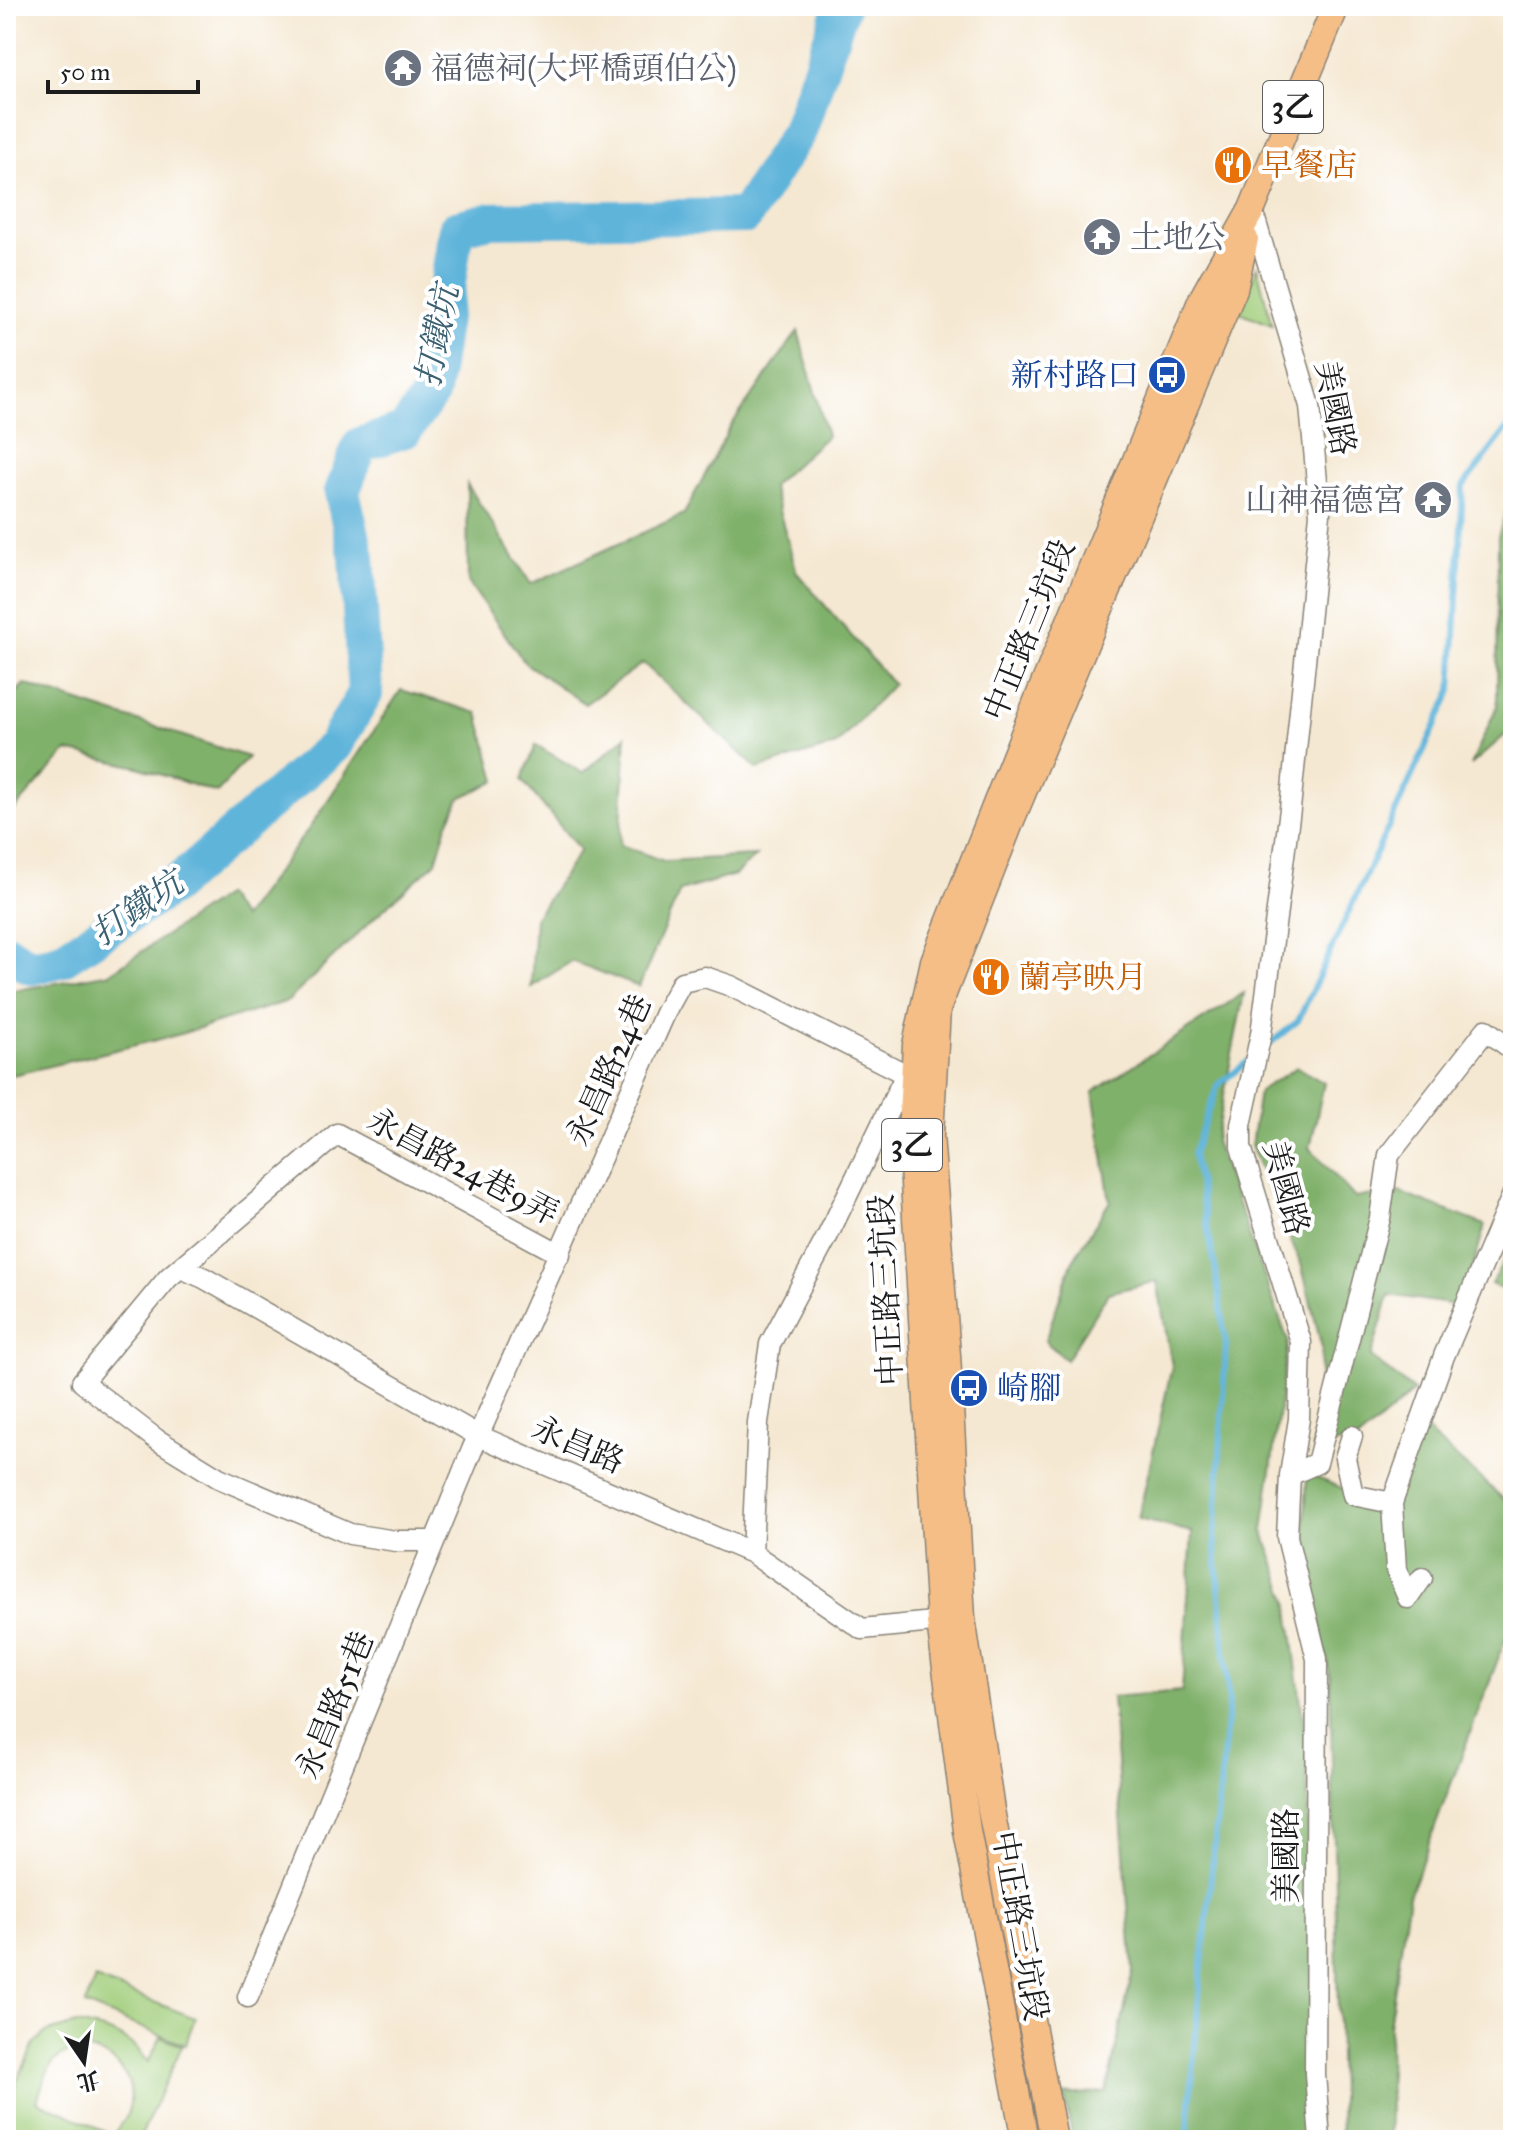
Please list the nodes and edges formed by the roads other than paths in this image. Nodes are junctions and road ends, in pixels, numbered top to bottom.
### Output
1 (1336, 6) edge
2 (1252, 209) junction
3 (1513, 1050) edge
4 (918, 1080) junction
5 (1513, 1194) edge
6 (560, 1254) junction
7 (181, 1268) junction
8 (479, 1436) junction
9 (1352, 1436) dead end
10 (1290, 1475) junction
11 (1392, 1503) junction
12 (434, 1541) junction
13 (752, 1553) junction
14 (1422, 1578) dead end
15 (951, 1620) junction
16 (248, 1997) dead end
17 (1025, 2140) edge
18 (1054, 2140) edge
19 (1320, 2140) edge

1 - 2 main road, 中正路三坑段 / 3乙
2 - 4 main road, 中正路三坑段 / 3乙
2 - 10 street, 美國路
3 - 10 street
4 - 6 street, 永昌路24巷
4 - 13 street
4 - 15 main road, 中正路三坑段 / 3乙
5 - 11 street
6 - 7 street, 永昌路24巷9弄
6 - 8 street, 永昌路24巷
7 - 8 street, 永昌路
7 - 12 street
8 - 12 street, 永昌路51巷
8 - 13 street, 永昌路
9 - 11 street
10 - 19 street, 美國路
11 - 14 street
12 - 16 street, 永昌路51巷
13 - 15 street, 永昌路
15 - 17 main road, 中正路三坑段 / 3乙
15 - 18 main road, 中正路三坑段 / 3乙

